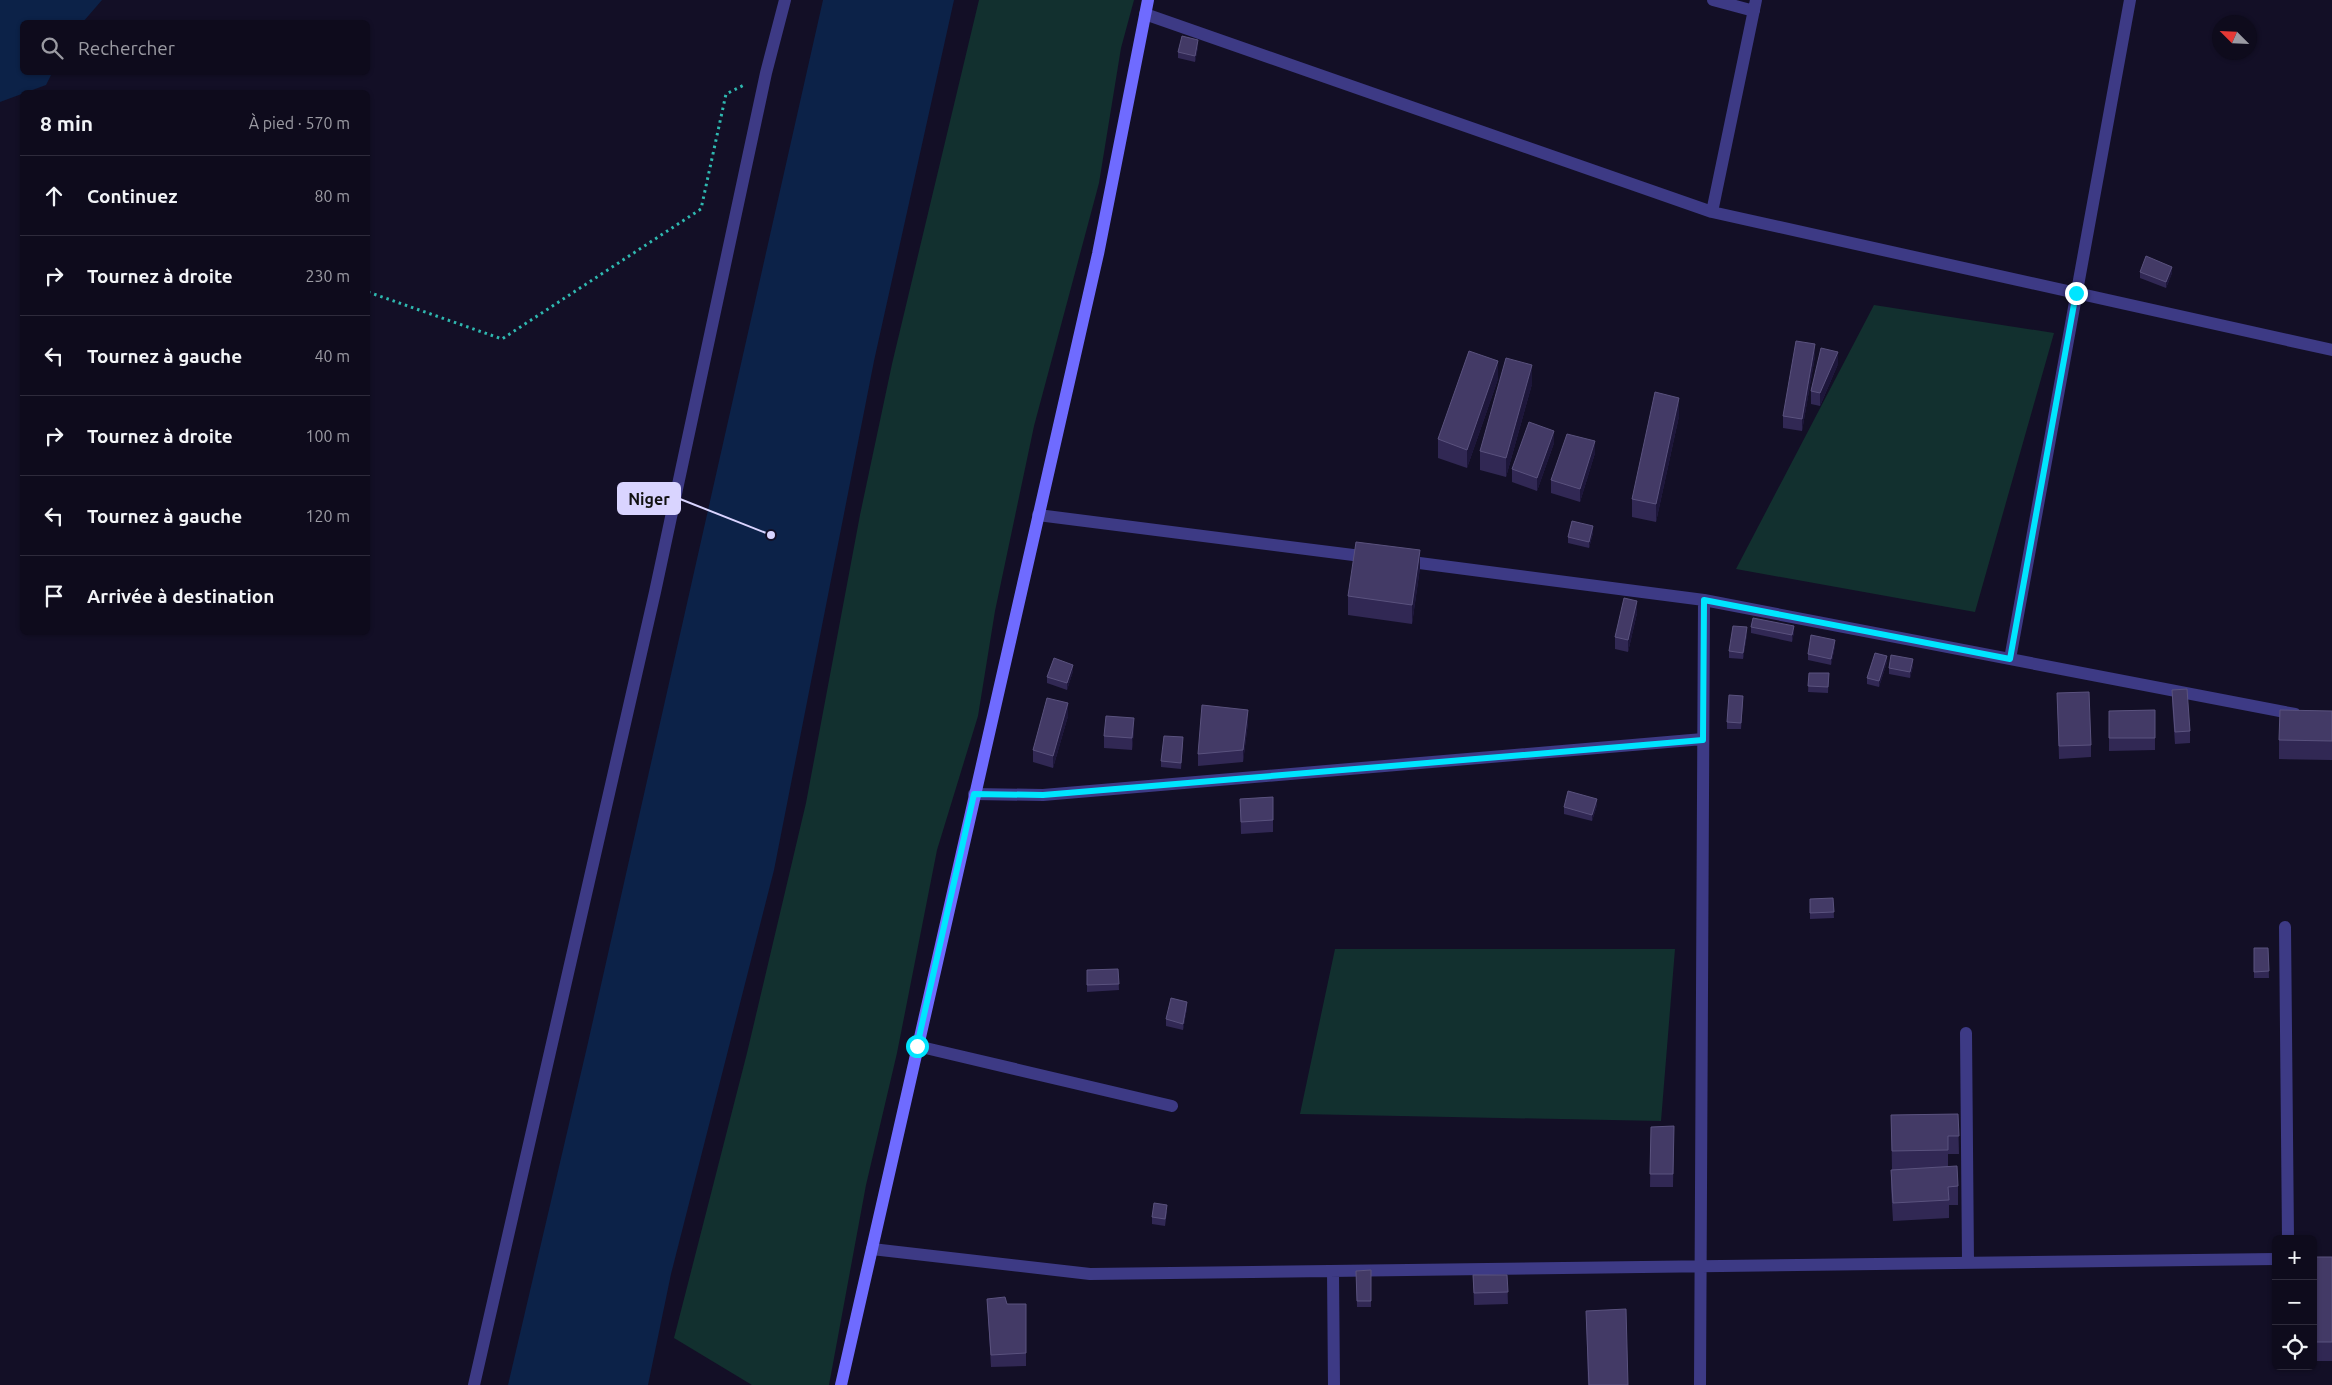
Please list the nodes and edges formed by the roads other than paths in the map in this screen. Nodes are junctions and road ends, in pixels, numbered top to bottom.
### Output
1 (785, 0) edge
2 (1148, 0) edge
3 (1713, 0) edge
4 (2130, 0) edge
5 (1755, 6) edge
6 (1145, 14) junction
7 (1712, 212) junction
8 (2076, 293) junction
9 (2332, 350) edge
10 (1038, 515) junction
11 (1704, 600) junction
12 (2010, 659) junction
13 (2312, 717) edge
14 (1703, 740) junction
15 (974, 794) junction
16 (2285, 927) dead end
17 (1966, 1033) dead end
18 (917, 1046) junction
19 (1172, 1106) dead end
20 (2288, 1235) edge
21 (872, 1249) junction
22 (2272, 1259) edge
23 (1968, 1262) junction
24 (1700, 1266) junction
25 (1333, 1271) junction
26 (474, 1385) edge
27 (841, 1385) edge
28 (1334, 1385) edge
29 (1700, 1385) edge

1 - 26 street
2 - 6 main road
3 - 5 street
4 - 8 street
5 - 7 street
6 - 7 street
6 - 10 main road
7 - 8 street
8 - 9 street
8 - 12 street
10 - 11 street
10 - 15 main road
11 - 12 street
11 - 14 street
12 - 13 street
14 - 15 street
14 - 24 street
15 - 18 main road
16 - 20 street
17 - 23 street
18 - 19 street
18 - 21 main road
21 - 25 street
21 - 27 main road
22 - 23 street
23 - 24 street
24 - 25 street
24 - 29 street
25 - 28 street

